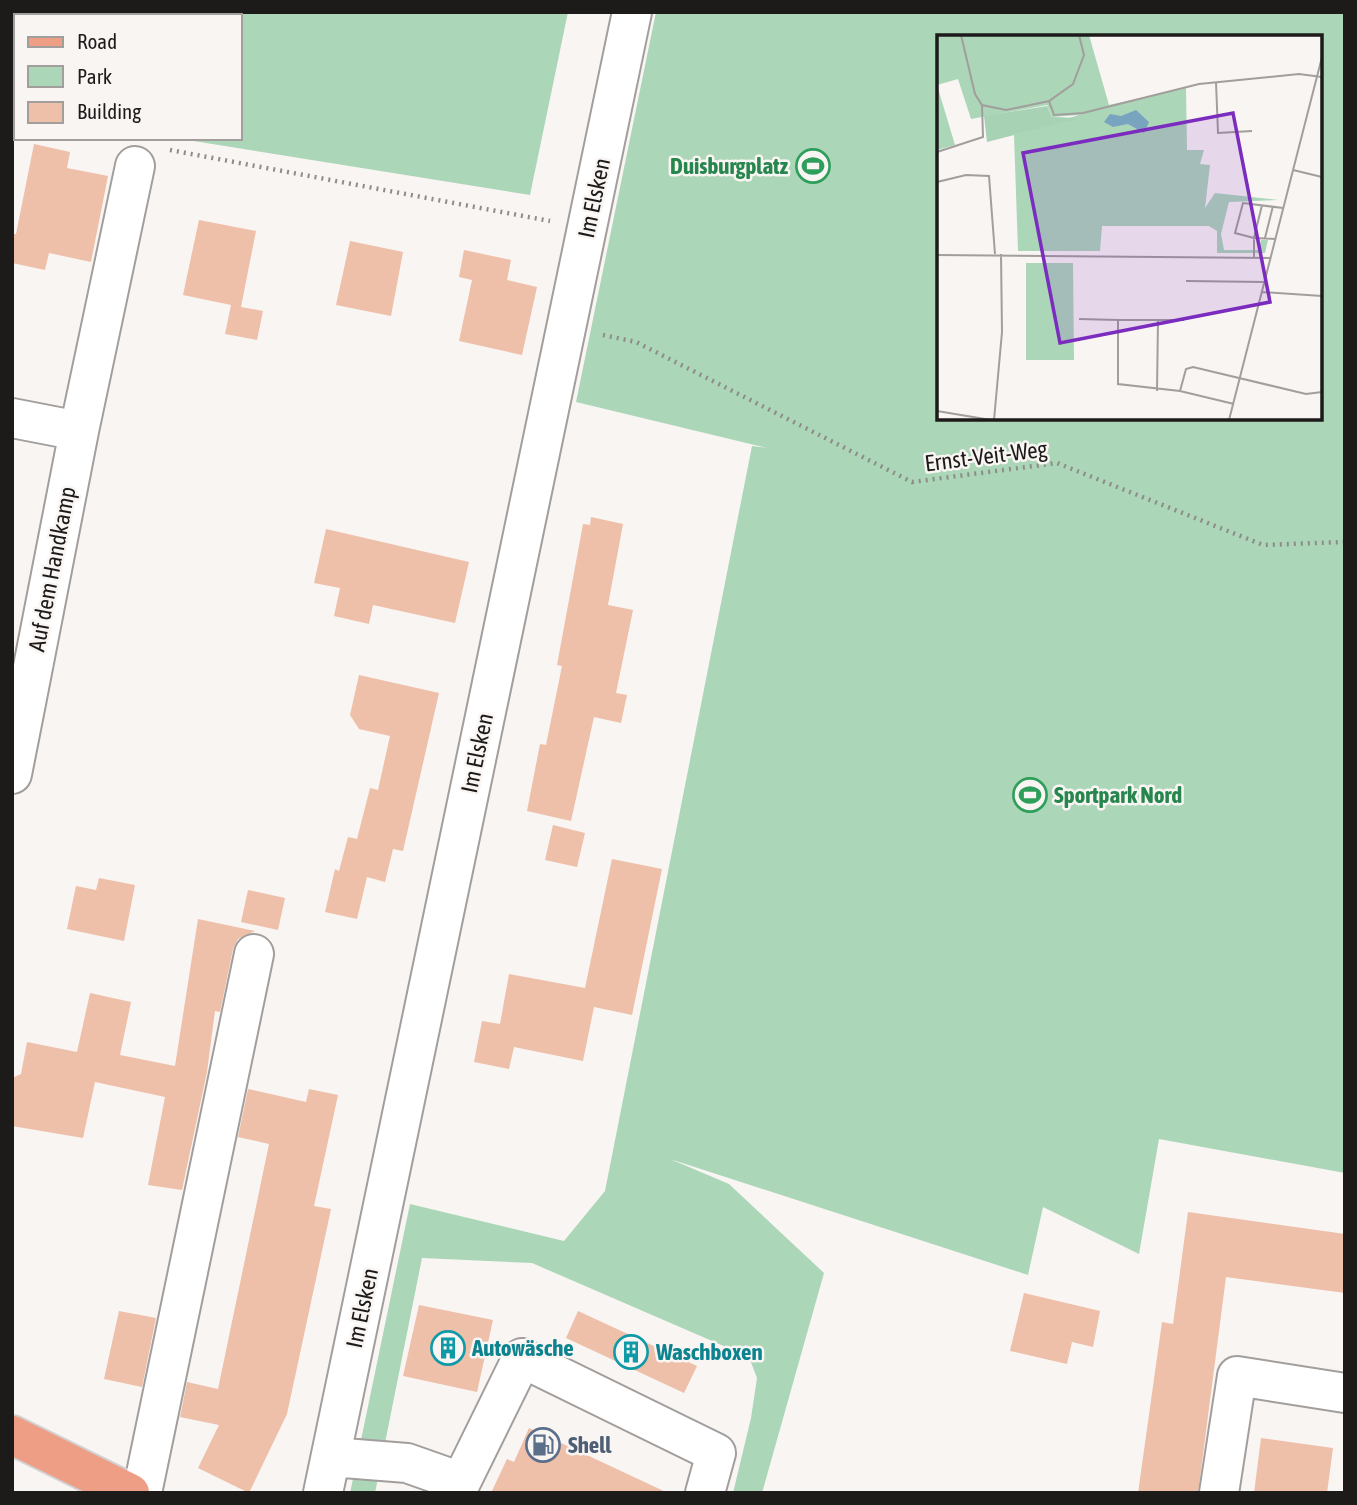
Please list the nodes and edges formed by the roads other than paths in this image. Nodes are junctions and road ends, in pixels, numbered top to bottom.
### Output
1 (632, 12) edge
2 (147, 157) road end
3 (12, 418) edge
4 (79, 430) junction
5 (19, 706) edge
6 (12, 774) edge
7 (254, 954) dead end
8 (1345, 1393) edge
9 (12, 1435) edge
10 (327, 1475) edge
11 (77, 1480) edge
12 (468, 1489) edge
13 (130, 1493) edge
14 (142, 1493) edge
15 (705, 1493) edge
16 (1220, 1493) edge

1 - 10 street, Im Elsken
2 - 4 street, Auf dem Handkamp
3 - 4 street
4 - 5 street, Auf dem Handkamp
5 - 6 street, Auf dem Handkamp
7 - 14 street
8 - 16 street
9 - 11 main road
10 - 12 street
11 - 13 main road
12 - 15 street

